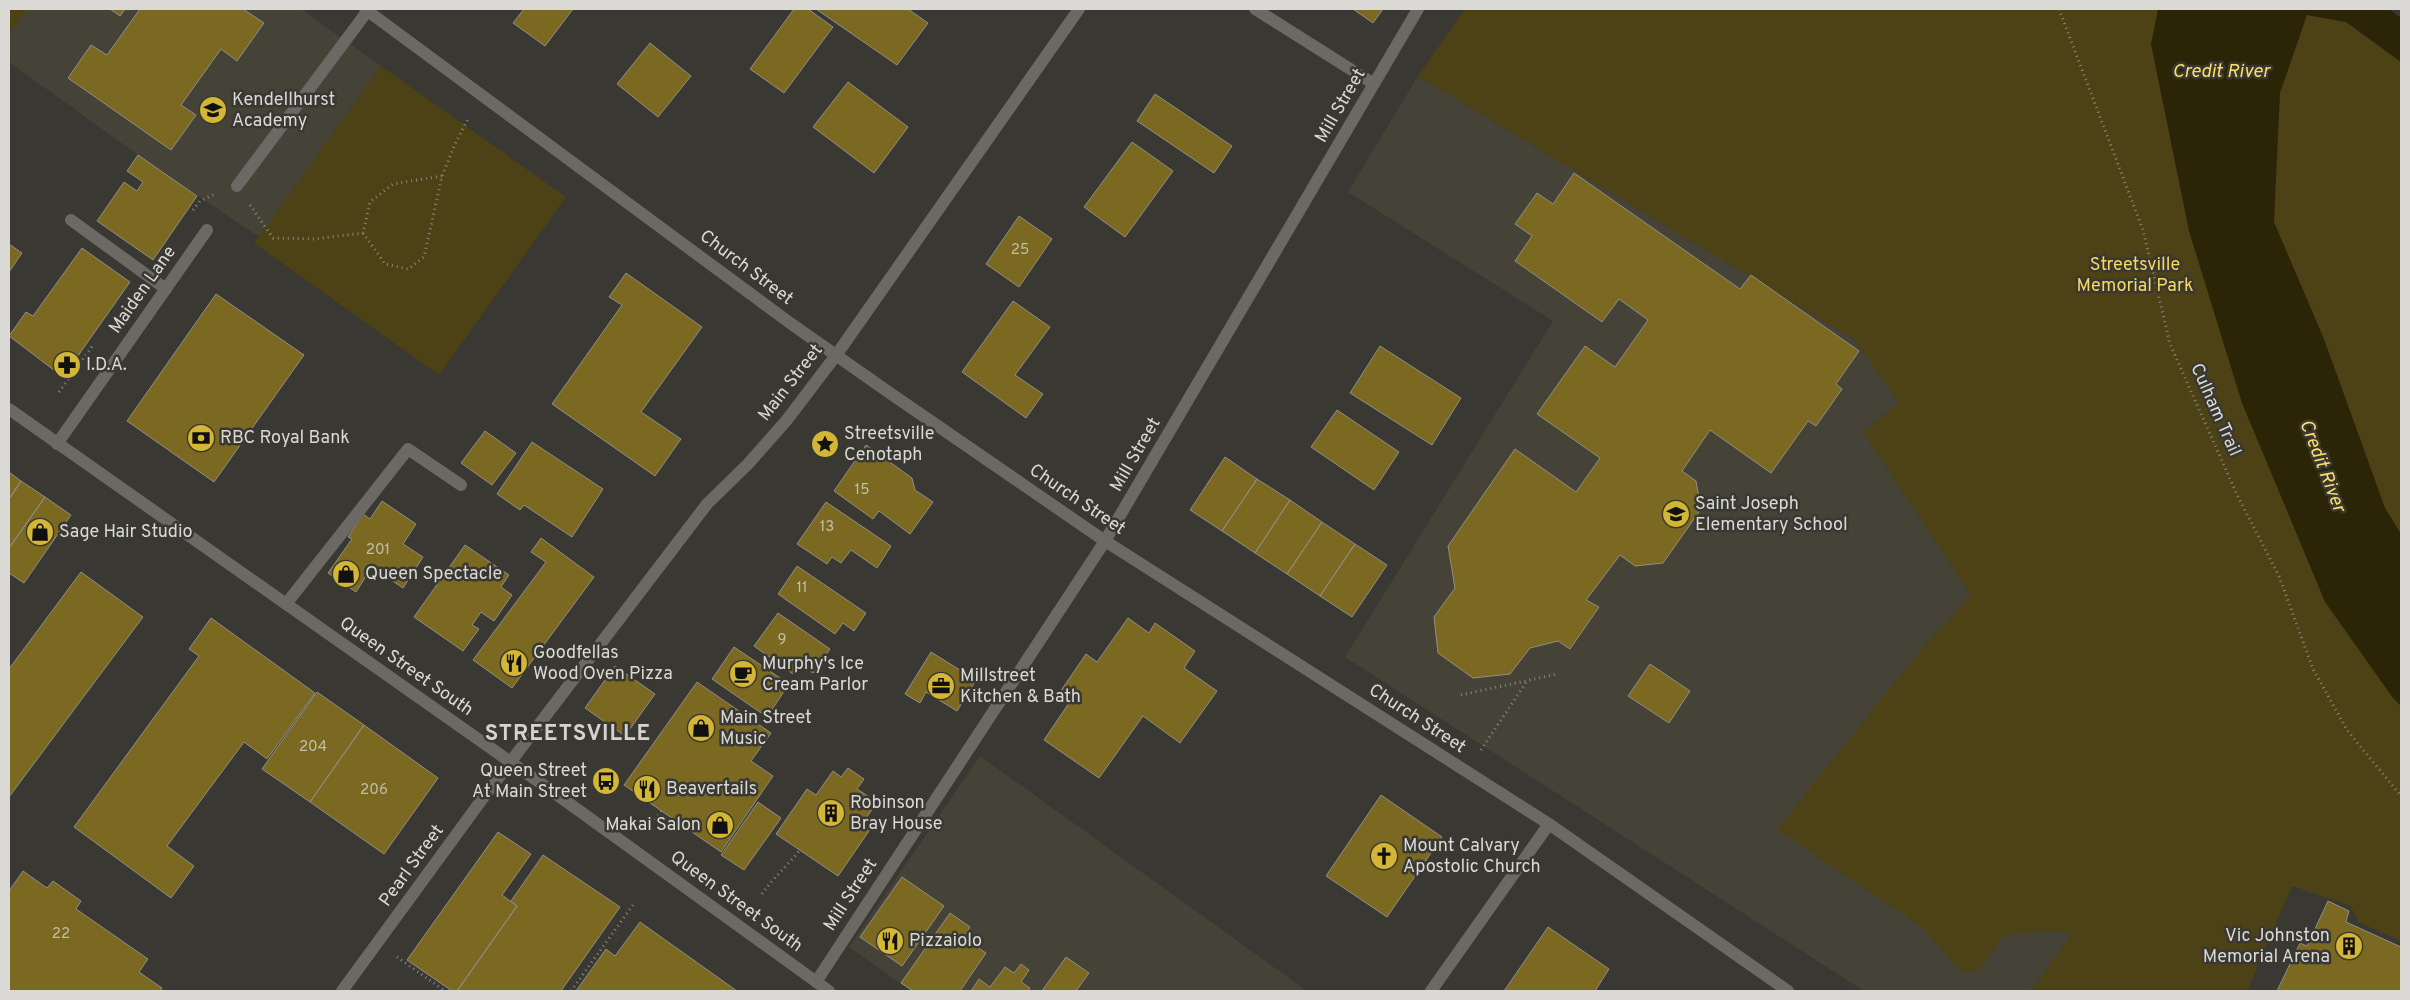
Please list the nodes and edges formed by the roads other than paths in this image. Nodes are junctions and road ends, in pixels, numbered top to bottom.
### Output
1 (367, 9) edge
2 (1079, 9) edge
3 (1255, 9) edge
4 (1418, 9) edge
5 (1374, 84) junction
6 (236, 186) road end
7 (71, 220) dead end
8 (207, 230) dead end
9 (166, 289) junction
10 (837, 354) junction
11 (9, 409) edge
12 (57, 444) junction
13 (461, 485) dead end
14 (1105, 541) junction
15 (286, 604) junction
16 (510, 762) junction
17 (1549, 824) junction
18 (816, 982) junction
19 (342, 991) edge
20 (829, 991) edge
21 (1431, 991) edge
22 (1788, 991) edge

1 - 6 street
1 - 10 street, Church Street
2 - 10 street, Main Street
3 - 5 street
4 - 5 street, Mill Street
5 - 14 street, Mill Street
7 - 9 street
8 - 9 street, Maiden Lane
9 - 12 street, Maiden Lane
10 - 14 street, Church Street
10 - 16 street, Main Street
11 - 12 street, Queen Street South
12 - 15 street, Queen Street South
13 - 15 street
14 - 17 street, Church Street
14 - 18 street, Mill Street
15 - 16 street, Queen Street South
16 - 18 street, Queen Street South
16 - 19 street, Pearl Street
17 - 21 street
17 - 22 street, Church Street
18 - 20 street, Queen Street South

